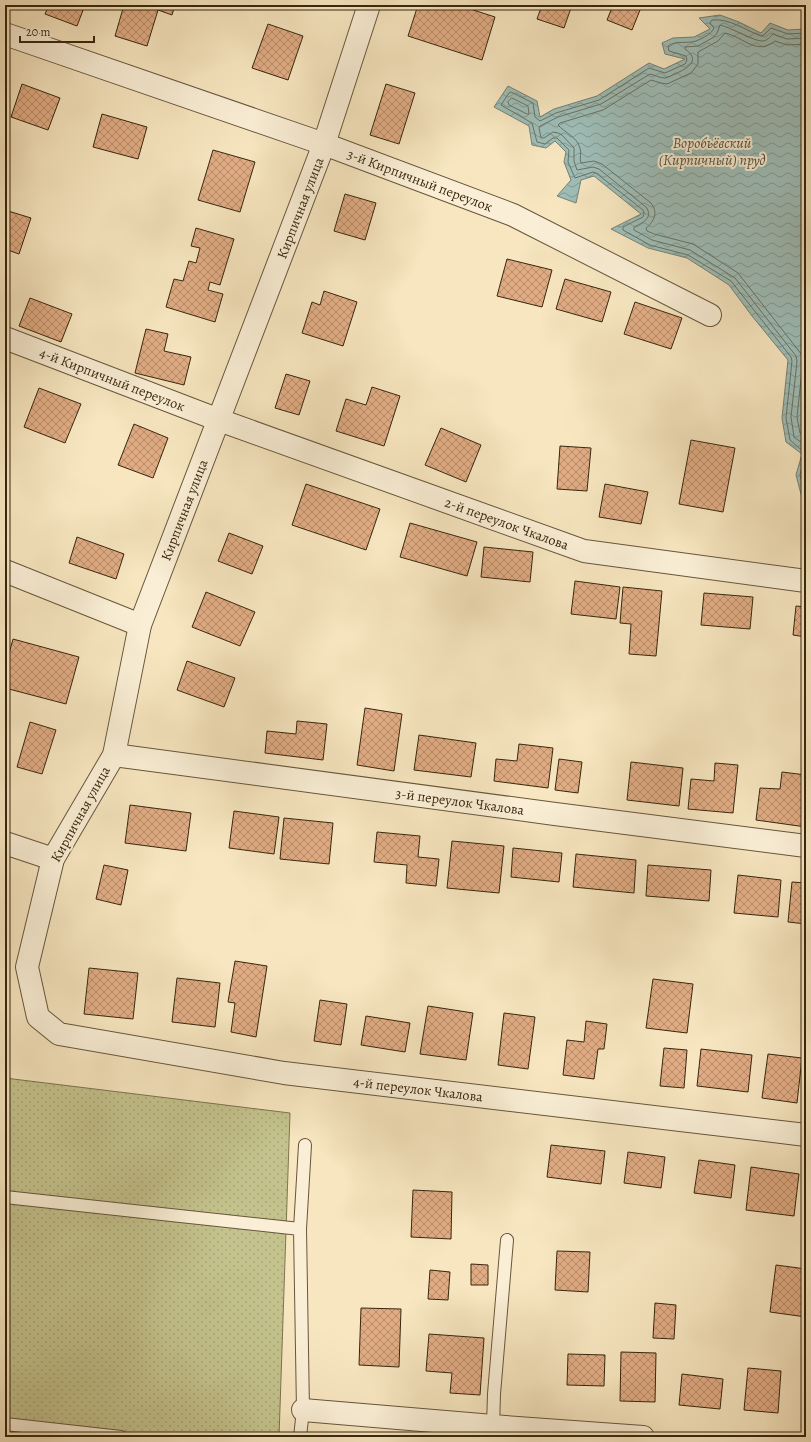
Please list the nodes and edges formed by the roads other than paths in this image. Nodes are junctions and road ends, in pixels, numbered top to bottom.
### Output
1 (369, 5) edge
2 (5, 34) edge
3 (324, 144) junction
4 (710, 315) dead end
5 (5, 338) edge
6 (219, 420) junction
7 (5, 571) edge
8 (806, 581) edge
9 (140, 625) junction
10 (114, 754) junction
11 (5, 843) edge
12 (806, 846) edge
13 (53, 859) junction
14 (38, 1017) joint
15 (806, 1135) edge
16 (305, 1145) dead end
17 (5, 1197) edge
18 (300, 1229) junction
19 (507, 1240) dead end
20 (303, 1410) junction
21 (5, 1424) edge
22 (500, 1430) edge
23 (605, 1435) edge
24 (121, 1437) edge
25 (300, 1437) edge
26 (643, 1437) edge

1 - 3 street, Кирпичная улица
2 - 3 street, 3-й Кирпичный переулок
3 - 4 street, 3-й Кирпичный переулок
3 - 6 street, Кирпичная улица
5 - 6 street, 4-й Кирпичный переулок
6 - 8 street, 2-й переулок Чкалова
6 - 9 street, Кирпичная улица
7 - 9 street
9 - 10 street, Кирпичная улица
10 - 12 street, 3-й переулок Чкалова
10 - 13 street, Кирпичная улица
11 - 13 street
13 - 14 street, Кирпичная улица
14 - 15 street, 4-й переулок Чкалова
16 - 18 lane
17 - 18 lane
18 - 20 lane
19 - 22 lane
20 - 22 street
20 - 25 lane
21 - 24 lane
22 - 23 street
23 - 26 street

